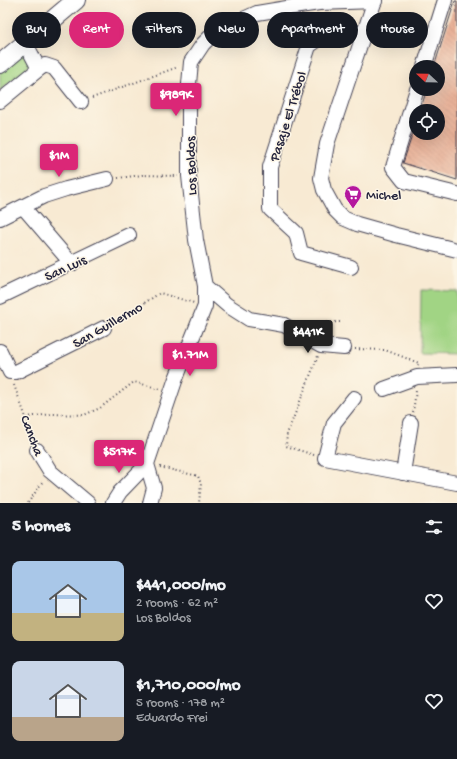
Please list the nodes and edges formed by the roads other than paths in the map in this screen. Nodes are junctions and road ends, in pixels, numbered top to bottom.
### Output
1 (76, 0) edge
2 (446, 0) edge
3 (375, 1) edge
4 (61, 12) edge
5 (365, 32) junction
6 (18, 48) edge
7 (28, 48) edge
8 (426, 60) edge
9 (0, 64) edge
10 (39, 69) junction
11 (415, 96) edge
12 (0, 101) edge
13 (81, 102) road end
14 (107, 179) road end
15 (457, 194) edge
16 (22, 207) junction
17 (0, 218) edge
18 (129, 235) dead end
19 (457, 250) edge
20 (72, 264) junction
21 (351, 268) dead end
22 (205, 286) junction
23 (0, 297) edge
24 (104, 328) road end
25 (344, 348) road end
26 (0, 353) edge
27 (457, 375) edge
28 (384, 389) dead end
29 (354, 398) dead end
30 (411, 423) road end
31 (38, 450) road end
32 (147, 464) junction
33 (403, 473) junction
34 (457, 483) edge
35 (88, 503) edge
36 (113, 503) edge
37 (150, 503) edge

1 - 4 main road
2 - 8 street
3 - 5 street
3 - 22 street, Los Boldos
5 - 19 street
5 - 21 street, Pasaje El Trébol
6 - 9 main road
7 - 10 street
10 - 12 street
10 - 13 street
11 - 15 street
14 - 16 street
16 - 17 street
16 - 20 street
18 - 20 street, San Luis
20 - 23 street, San Luis
22 - 25 street
22 - 32 street, Los Boldos
24 - 26 street, San Guillermo
27 - 28 street
29 - 33 street
30 - 33 street
31 - 35 street, Cancha
32 - 36 street
32 - 37 street
33 - 34 street

